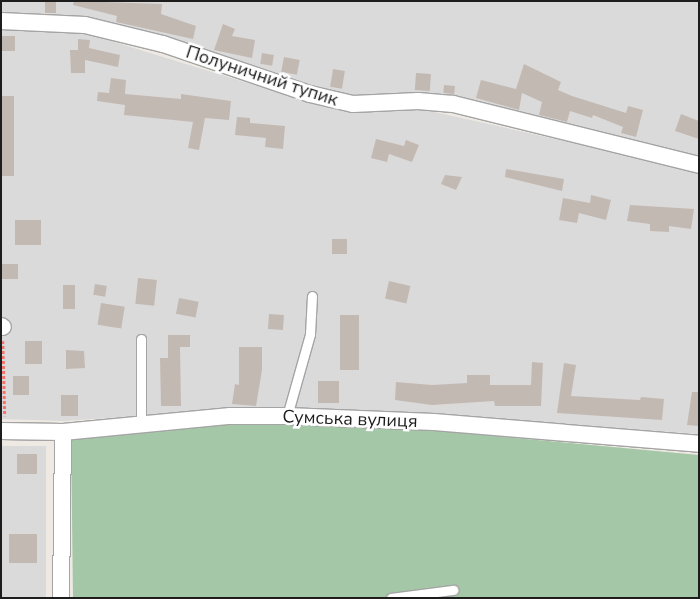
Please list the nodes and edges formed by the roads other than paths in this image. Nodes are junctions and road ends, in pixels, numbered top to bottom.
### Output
1 (1, 21) edge
2 (699, 165) edge
3 (312, 296) dead end
4 (141, 339) dead end
5 (287, 416) junction
6 (141, 424) junction
7 (3, 431) edge
8 (63, 432) junction
9 (699, 444) edge
10 (453, 590) dead end
11 (61, 598) edge
12 (391, 598) edge

1 - 2 street, Полуничний тупик
3 - 5 lane
4 - 6 lane
5 - 6 street, Сумська вулиця
5 - 9 street, Сумська вулиця
6 - 8 street, Сумська вулиця
7 - 8 street, Сумська вулиця
8 - 11 street
10 - 12 lane

